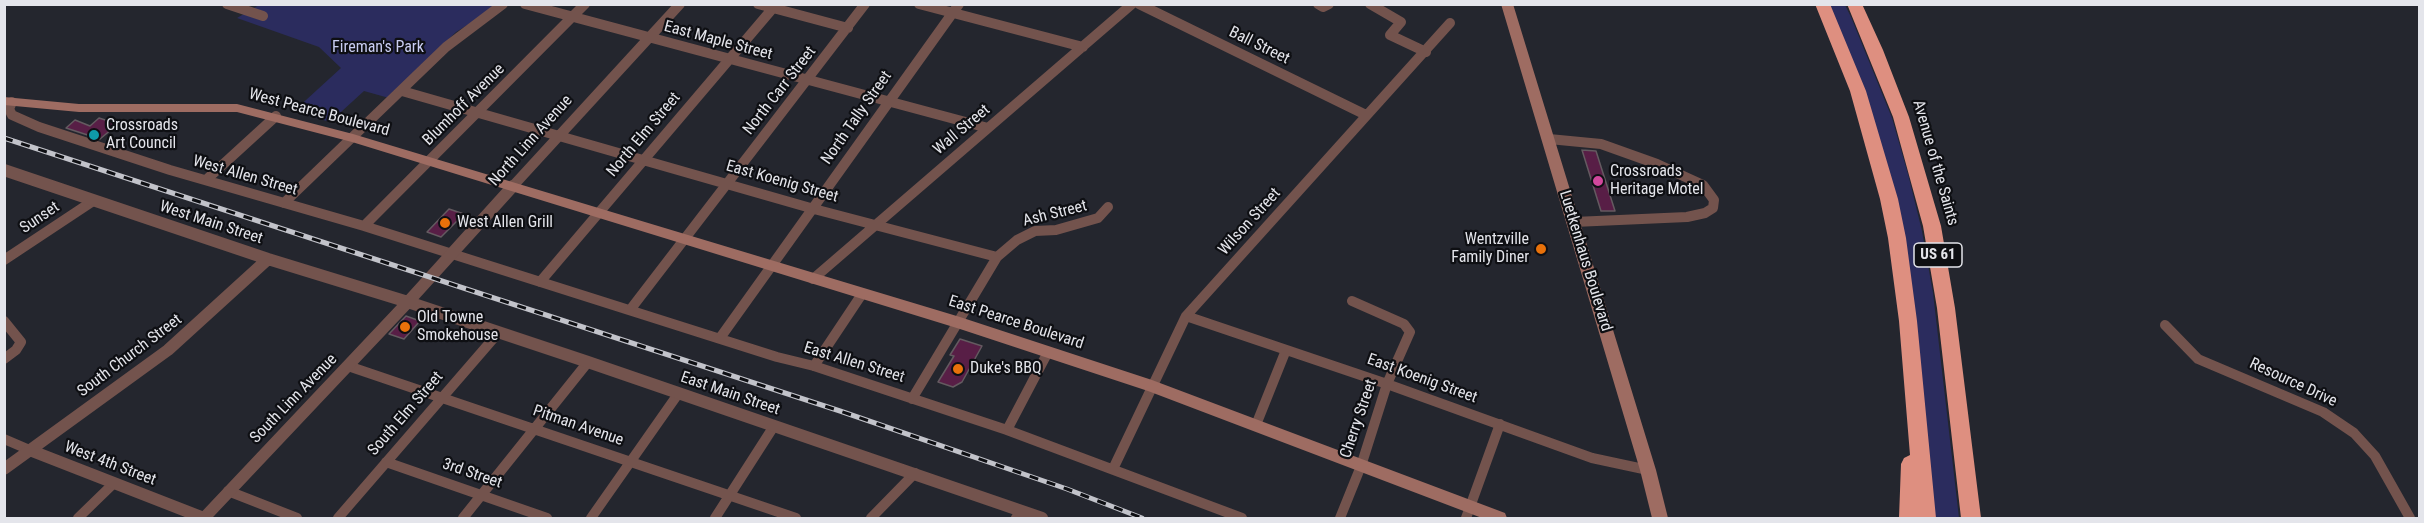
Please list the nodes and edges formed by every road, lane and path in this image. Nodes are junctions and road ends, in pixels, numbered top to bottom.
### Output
1 (227, 4) edge
2 (503, 4) edge
3 (525, 4) edge
4 (585, 4) edge
5 (680, 4) edge
6 (758, 4) edge
7 (864, 4) edge
8 (919, 4) edge
9 (959, 4) edge
10 (1132, 4) edge
11 (1139, 4) edge
12 (1318, 4) edge
13 (1329, 4) edge
14 (1370, 4) edge
15 (1507, 4) edge
16 (1822, 4) edge
17 (1854, 4) edge
18 (773, 8) junction
19 (953, 13) junction
20 (263, 16) dead end
21 (572, 17) junction
22 (1450, 23) dead end
23 (848, 28) junction
24 (649, 38) junction
25 (1083, 47) junction
26 (1426, 52) junction
27 (728, 59) junction
28 (808, 80) junction
29 (402, 91) junction
30 (8, 101) edge
31 (888, 101) junction
32 (478, 113) junction
33 (1366, 115) junction
34 (276, 116) junction
35 (988, 128) junction
36 (558, 136) junction
37 (353, 138) junction
38 (1549, 139) junction
39 (643, 160) junction
40 (430, 161) junction
41 (4, 170) edge
42 (206, 180) junction
43 (726, 184) junction
44 (513, 186) junction
45 (93, 201) junction
46 (284, 203) junction
47 (1108, 207) dead end
48 (814, 209) junction
49 (598, 212) junction
50 (1574, 222) junction
51 (875, 224) junction
52 (364, 226) junction
53 (684, 239) junction
54 (451, 253) junction
55 (997, 257) junction
56 (268, 259) junction
57 (4, 260) edge
58 (773, 265) junction
59 (813, 279) junction
60 (540, 282) junction
61 (862, 294) junction
62 (1352, 301) dead end
63 (408, 302) junction
64 (630, 310) junction
65 (1186, 316) junction
66 (4, 321) edge
67 (960, 323) junction
68 (2165, 325) dead end
69 (499, 332) junction
70 (720, 338) junction
71 (1286, 350) junction
72 (1048, 352) junction
73 (4, 359) edge
74 (588, 362) junction
75 (348, 366) junction
76 (814, 366) junction
77 (1913, 378) junction
78 (1387, 384) junction
79 (1152, 386) junction
80 (678, 394) junction
81 (443, 398) junction
82 (912, 399) junction
83 (1500, 424) junction
84 (1256, 425) junction
85 (774, 426) junction
86 (534, 429) junction
87 (1007, 430) junction
88 (4, 439) edge
89 (32, 451) junction
90 (630, 461) junction
91 (386, 462) junction
92 (1361, 466) junction
93 (4, 469) edge
94 (1113, 469) junction
95 (1648, 470) junction
96 (915, 473) junction
97 (113, 484) junction
98 (228, 491) junction
99 (481, 494) junction
100 (729, 496) junction
101 (1468, 513) edge
102 (1018, 515) edge
103 (1657, 517) edge
104 (204, 518) edge
105 (78, 519) edge
106 (297, 519) edge
107 (338, 519) edge
108 (463, 519) edge
109 (547, 519) edge
110 (591, 519) edge
111 (714, 519) edge
112 (796, 519) edge
113 (871, 519) edge
114 (1042, 519) edge
115 (1242, 519) edge
116 (1340, 519) edge
117 (1499, 519) edge
118 (1909, 519) edge
119 (1926, 519) edge
120 (1971, 519) edge
121 (2410, 519) edge

1 - 20 street
2 - 29 street
3 - 21 street, East Maple Street
4 - 21 street, Blumhoff Avenue
5 - 24 street, North Linn Avenue
6 - 18 street
7 - 23 street, North Carr Street
8 - 19 street
9 - 19 street, North Tally Street
10 - 25 street, Wall Street
11 - 33 street, Ball Street
12 - 13 street
14 - 26 street
15 - 38 main road, Luetkenhaus Boulevard
16 - 77 highway, US 61
17 - 120 highway, Avenue of the Saints / US 61
18 - 23 street
18 - 27 street, North Elm Street
19 - 25 street
19 - 31 street, North Tally Street
21 - 24 street, East Maple Street
21 - 32 street, Blumhoff Avenue
22 - 26 street, Wilson Street
23 - 28 street, North Carr Street
24 - 27 street, East Maple Street
24 - 36 street, North Linn Avenue
25 - 35 street, Wall Street
26 - 33 street, Wilson Street
27 - 28 street, East Maple Street
27 - 39 street, North Elm Street
28 - 31 street, East Maple Street
28 - 43 street, North Carr Street
29 - 32 street, East Koenig Street
29 - 37 street
30 - 34 main road, West Pearce Boulevard
30 - 42 street, West Allen Street
31 - 35 street, East Maple Street
31 - 48 street, North Tally Street
32 - 36 street, East Koenig Street
32 - 40 street, Blumhoff Avenue
33 - 65 street, Wilson Street
34 - 37 main road, West Pearce Boulevard
34 - 42 street
35 - 51 street, Wall Street
36 - 39 street, East Koenig Street
36 - 44 street, North Linn Avenue
37 - 40 main road, West Pearce Boulevard
37 - 46 street
38 - 50 main road, Luetkenhaus Boulevard
38 - 50 street
39 - 43 street, East Koenig Street
39 - 49 street, North Elm Street
40 - 44 main road, West Pearce Boulevard
40 - 52 street, Blumhoff Avenue
41 - 45 street, West Main Street
42 - 46 street, West Allen Street
43 - 48 street, East Koenig Street
43 - 53 street, North Carr Street
44 - 49 main road, East Pearce Boulevard
44 - 54 street, North Linn Avenue
45 - 56 street, West Main Street
45 - 57 street, Sunset
46 - 52 street, West Allen Street
47 - 55 street, Ash Street
48 - 51 street, East Koenig Street
48 - 58 street, North Tally Street
49 - 53 main road, East Pearce Boulevard
49 - 60 street, North Elm Street
50 - 95 main road, Luetkenhaus Boulevard
51 - 55 street, East Koenig Street
51 - 59 street, Wall Street
52 - 54 street, West Allen Street
53 - 58 main road, East Pearce Boulevard
53 - 64 street, North Carr Street
54 - 60 street, East Allen Street
54 - 63 street, North Linn Avenue
55 - 67 street, Ash Street
56 - 63 street, West Main Street
56 - 89 street, South Church Street
58 - 59 main road, East Pearce Boulevard
58 - 70 street, North Tally Street
59 - 61 main road, East Pearce Boulevard
60 - 64 street, East Allen Street
61 - 67 main road, East Pearce Boulevard
61 - 76 street
62 - 78 street, Cherry Street
63 - 69 street, East Main Street
63 - 75 street, South Linn Avenue
64 - 70 street, East Allen Street
65 - 71 street, East Koenig Street
65 - 79 street, Wilson Street
66 - 73 street
67 - 72 main road, East Pearce Boulevard
67 - 82 street, Ash Street
68 - 121 street, Resource Drive
69 - 74 street, East Main Street
69 - 81 street, South Elm Street
70 - 76 street, East Allen Street
71 - 78 street, East Koenig Street
71 - 84 street
72 - 79 main road, East Pearce Boulevard
72 - 87 street
74 - 80 street, East Main Street
74 - 86 street
75 - 81 street, Pitman Avenue
75 - 98 street, South Linn Avenue
76 - 82 street, East Allen Street
77 - 118 highway
77 - 119 highway, US 61
78 - 83 street, East Koenig Street
78 - 92 street, Cherry Street
79 - 84 main road, East Pearce Boulevard
79 - 94 street, Wilson Street
80 - 85 street, East Main Street
80 - 90 street
81 - 86 street, Pitman Avenue
81 - 91 street, South Elm Street
82 - 87 street, East Allen Street
83 - 95 street, East Koenig Street
83 - 101 street
84 - 92 main road, East Pearce Boulevard
85 - 96 street, East Main Street
85 - 100 street
86 - 90 street, Pitman Avenue
86 - 99 street
87 - 94 street, East Allen Street
88 - 89 street, West 4th Street
89 - 93 street, South Church Street
89 - 97 street, West 4th Street
90 - 100 street, Pitman Avenue
90 - 110 street
91 - 99 street, 3rd Street
91 - 107 street, South Elm Street
92 - 101 main road, East Pearce Boulevard
92 - 116 street, Cherry Street
94 - 115 street, East Allen Street
95 - 103 main road, Luetkenhaus Boulevard
96 - 102 street, East Main Street
96 - 113 street
97 - 104 street, West 4th Street
97 - 105 street
98 - 104 street, South Linn Avenue
98 - 106 street
99 - 108 street
99 - 109 street, 3rd Street
100 - 111 street
100 - 112 street, Pitman Avenue
101 - 117 main road, East Pearce Boulevard
102 - 114 street, East Main Street

